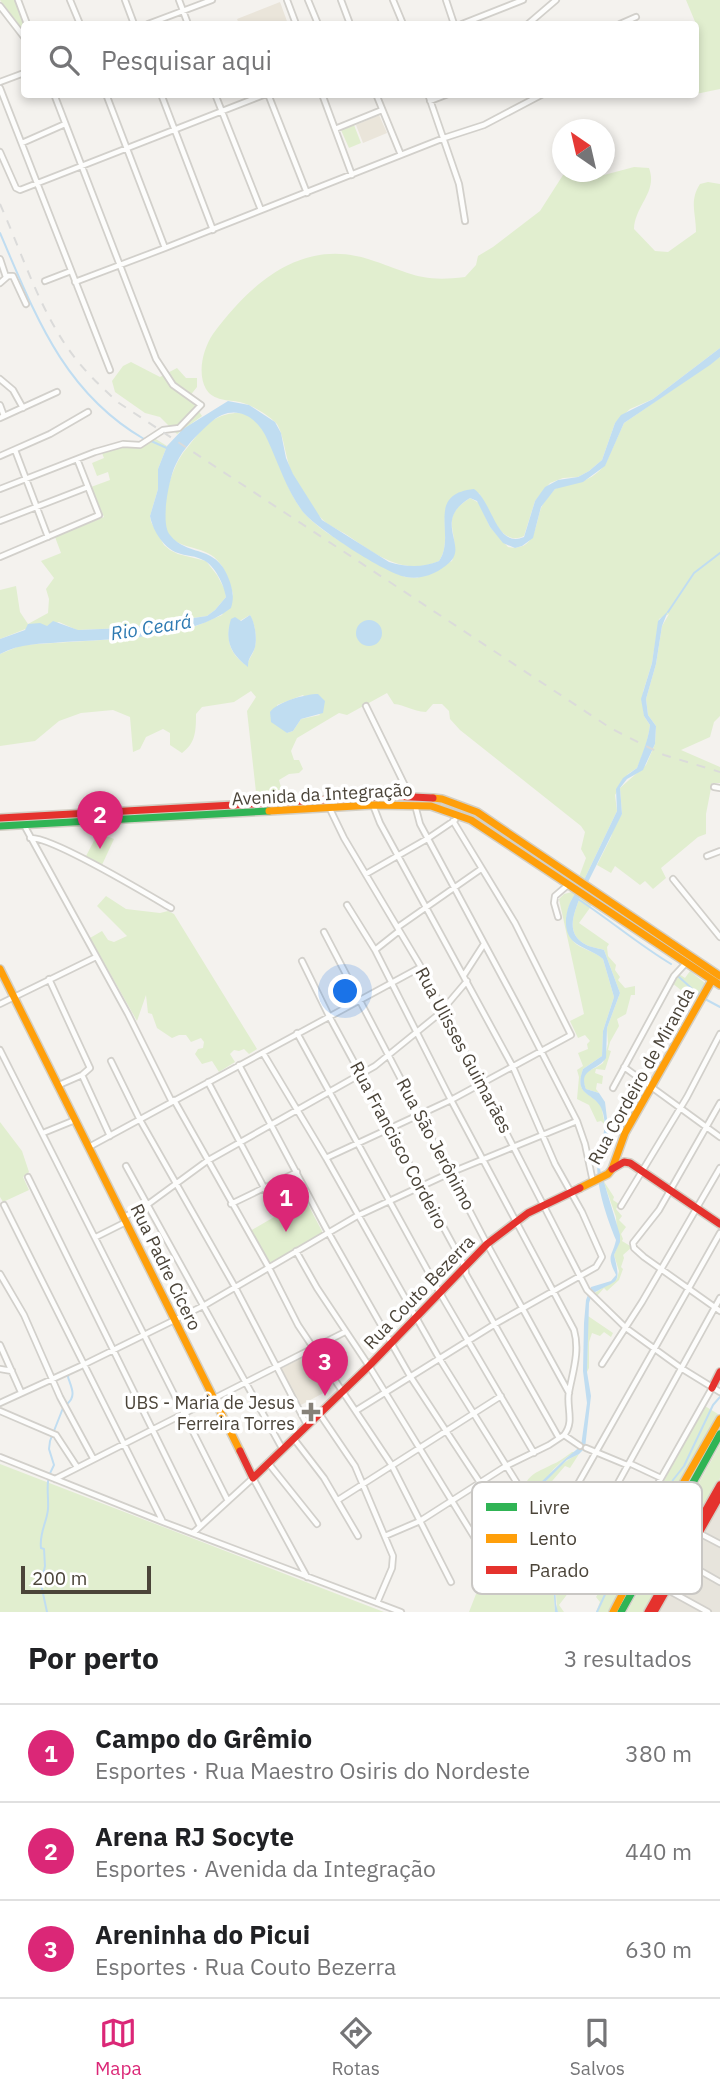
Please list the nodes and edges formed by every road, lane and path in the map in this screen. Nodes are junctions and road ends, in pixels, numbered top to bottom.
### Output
1 (18, 0) edge
2 (70, 0) edge
3 (125, 0) edge
4 (179, 0) edge
5 (212, 0) edge
6 (287, 0) edge
7 (308, 0) edge
8 (341, 0) edge
9 (393, 0) edge
10 (446, 0) edge
11 (523, 0) edge
12 (556, 0) edge
13 (0, 6) edge
14 (183, 11) junction
15 (636, 17) dead end
16 (26, 21) edge
17 (79, 21) edge
18 (133, 21) edge
19 (156, 21) edge
20 (187, 21) edge
21 (295, 21) edge
22 (317, 21) edge
23 (349, 21) edge
24 (401, 21) edge
25 (453, 21) edge
26 (469, 21) edge
27 (532, 21) edge
28 (627, 21) edge
29 (21, 33) edge
30 (21, 74) edge
31 (0, 82) edge
32 (0, 88) edge
33 (55, 98) edge
34 (108, 98) edge
35 (163, 98) edge
36 (216, 98) edge
37 (256, 98) edge
38 (269, 98) edge
39 (323, 98) edge
40 (378, 98) edge
41 (429, 98) edge
42 (438, 98) edge
43 (535, 98) edge
44 (430, 101) junction
45 (382, 110) junction
46 (221, 111) junction
47 (65, 124) junction
48 (175, 129) junction
49 (335, 129) junction
50 (444, 138) junction
51 (22, 143) junction
52 (127, 148) junction
53 (0, 152) edge
54 (401, 155) junction
55 (82, 165) junction
56 (352, 175) junction
57 (38, 184) junction
58 (307, 193) junction
59 (261, 210) junction
60 (465, 220) dead end
61 (213, 230) junction
62 (165, 248) junction
63 (0, 259) edge
64 (121, 265) junction
65 (71, 271) junction
66 (6, 277) junction
67 (45, 281) dead end
68 (75, 282) junction
69 (0, 283) edge
70 (26, 304) dead end
71 (110, 370) dead end
72 (0, 379) edge
73 (57, 392) dead end
74 (0, 405) edge
75 (23, 408) junction
76 (88, 412) dead end
77 (2, 417) edge
78 (15, 450) junction
79 (0, 456) edge
80 (77, 459) junction
81 (26, 479) junction
82 (88, 487) junction
83 (0, 489) edge
84 (37, 508) junction
85 (0, 521) edge
86 (48, 537) junction
87 (0, 556) edge
88 (366, 706) dead end
89 (410, 796) junction
90 (373, 804) junction
91 (415, 804) junction
92 (287, 806) junction
93 (275, 807) junction
94 (329, 807) junction
95 (456, 818) junction
96 (4, 821) edge
97 (24, 825) junction
98 (30, 838) junction
99 (427, 839) junction
100 (720, 851) edge
101 (398, 856) junction
102 (707, 856) dead end
103 (481, 869) junction
104 (366, 874) junction
105 (673, 879) dead end
106 (570, 884) junction
107 (455, 888) junction
108 (347, 905) dead end
109 (427, 907) junction
110 (171, 908) dead end
111 (558, 917) dead end
112 (398, 929) junction
113 (324, 932) dead end
114 (720, 937) edge
115 (484, 944) junction
116 (375, 950) junction
117 (679, 952) junction
118 (96, 957) junction
119 (302, 961) dead end
120 (687, 962) junction
121 (697, 965) junction
122 (421, 967) junction
123 (0, 969) edge
124 (463, 975) junction
125 (716, 978) edge
126 (49, 979) junction
127 (467, 981) junction
128 (391, 982) junction
129 (720, 985) edge
130 (15, 996) junction
131 (360, 1000) junction
132 (0, 1004) edge
133 (443, 1009) junction
134 (329, 1016) junction
135 (416, 1032) junction
136 (297, 1033) junction
137 (720, 1034) edge
138 (0, 1050) edge
139 (541, 1051) junction
140 (263, 1053) junction
141 (389, 1055) junction
142 (111, 1061) dead end
143 (239, 1065) junction
144 (513, 1067) junction
145 (624, 1067) junction
146 (359, 1073) junction
147 (82, 1075) junction
148 (208, 1082) junction
149 (482, 1083) junction
150 (59, 1085) junction
151 (653, 1087) junction
152 (613, 1088) dead end
153 (329, 1091) junction
154 (451, 1100) junction
155 (173, 1101) junction
156 (720, 1103) edge
157 (681, 1107) junction
158 (298, 1108) junction
159 (419, 1114) junction
160 (76, 1119) junction
161 (140, 1120) junction
162 (576, 1121) junction
163 (271, 1123) junction
164 (706, 1127) junction
165 (389, 1128) junction
166 (43, 1133) junction
167 (544, 1135) junction
168 (110, 1136) junction
169 (720, 1137) edge
170 (239, 1142) junction
171 (358, 1142) junction
172 (89, 1147) junction
173 (514, 1147) junction
174 (616, 1154) junction
175 (326, 1158) junction
176 (207, 1160) junction
177 (485, 1161) junction
178 (626, 1162) junction
179 (126, 1166) dead end
180 (720, 1168) edge
181 (612, 1169) junction
182 (642, 1171) junction
183 (297, 1172) junction
184 (452, 1172) junction
185 (27, 1177) dead end
186 (598, 1180) junction
187 (176, 1183) junction
188 (420, 1187) junction
189 (264, 1188) junction
190 (670, 1190) junction
191 (571, 1191) junction
192 (389, 1201) junction
193 (231, 1204) junction
194 (544, 1204) junction
195 (4, 1205) dead end
196 (148, 1205) junction
197 (621, 1206) dead end
198 (697, 1208) junction
199 (277, 1212) dead end
200 (357, 1216) junction
201 (125, 1219) junction
202 (516, 1222) junction
203 (720, 1224) edge
204 (328, 1232) junction
205 (720, 1233) edge
206 (96, 1237) junction
207 (488, 1244) junction
208 (296, 1251) junction
209 (465, 1267) junction
210 (269, 1268) junction
211 (661, 1269) junction
212 (0, 1274) edge
213 (579, 1276) junction
214 (235, 1287) junction
215 (689, 1288) junction
216 (554, 1290) junction
217 (440, 1293) junction
218 (720, 1298) edge
219 (205, 1305) junction
220 (524, 1309) junction
221 (717, 1309) edge
222 (416, 1317) junction
223 (175, 1320) junction
224 (495, 1324) junction
225 (626, 1328) junction
226 (345, 1332) junction
227 (144, 1335) junction
228 (468, 1341) junction
229 (391, 1343) junction
230 (0, 1345) edge
231 (312, 1348) junction
232 (654, 1348) junction
233 (114, 1350) junction
234 (439, 1358) junction
235 (602, 1364) dead end
236 (83, 1365) junction
237 (369, 1366) junction
238 (276, 1368) junction
239 (681, 1368) junction
240 (0, 1369) edge
241 (12, 1371) junction
242 (720, 1372) edge
243 (410, 1376) junction
244 (53, 1378) junction
245 (245, 1383) junction
246 (712, 1388) junction
247 (22, 1392) junction
248 (342, 1392) junction
249 (384, 1392) junction
250 (569, 1392) junction
251 (720, 1392) edge
252 (501, 1396) junction
253 (213, 1398) junction
254 (0, 1403) edge
255 (357, 1410) junction
256 (0, 1411) edge
257 (182, 1413) junction
258 (319, 1413) junction
259 (472, 1413) junction
260 (720, 1419) edge
261 (307, 1425) junction
262 (153, 1428) junction
263 (444, 1430) junction
264 (720, 1434) edge
265 (561, 1437) junction
266 (294, 1439) junction
267 (122, 1443) junction
268 (418, 1447) junction
269 (283, 1450) junction
270 (595, 1452) junction
271 (534, 1453) junction
272 (0, 1457) edge
273 (93, 1458) junction
274 (269, 1464) junction
275 (391, 1464) junction
276 (628, 1464) junction
277 (77, 1466) junction
278 (506, 1466) junction
279 (253, 1478) junction
280 (54, 1479) junction
281 (661, 1479) junction
282 (478, 1482) edge
283 (481, 1482) edge
284 (516, 1482) edge
285 (579, 1482) edge
286 (618, 1482) edge
287 (659, 1482) edge
288 (684, 1482) edge
289 (692, 1482) edge
290 (364, 1483) junction
291 (720, 1485) edge
292 (472, 1487) edge
293 (720, 1496) edge
294 (338, 1500) junction
295 (452, 1500) junction
296 (228, 1501) junction
297 (718, 1505) edge
298 (702, 1519) edge
299 (420, 1521) junction
300 (163, 1522) junction
301 (317, 1524) dead end
302 (200, 1526) junction
303 (702, 1529) edge
304 (193, 1533) junction
305 (472, 1533) edge
306 (702, 1535) edge
307 (358, 1536) dead end
308 (385, 1536) junction
309 (720, 1544) edge
310 (702, 1572) edge
311 (307, 1577) junction
312 (451, 1582) dead end
313 (720, 1582) edge
314 (622, 1594) edge
315 (630, 1594) edge
316 (661, 1594) edge
317 (662, 1594) edge
318 (676, 1594) edge
319 (377, 1603) junction
320 (696, 1605) junction
321 (401, 1612) edge
322 (613, 1612) edge
323 (621, 1612) edge
324 (648, 1612) edge
325 (654, 1612) edge
326 (693, 1612) edge
327 (708, 1612) edge

1 - 16 street
2 - 17 street
3 - 18 street
4 - 14 street
5 - 14 street
6 - 21 street
7 - 22 street
8 - 23 street
9 - 24 street
10 - 25 street
11 - 26 street
12 - 27 street
13 - 29 street
14 - 19 street
14 - 20 street
15 - 28 street
30 - 31 street
32 - 51 street
33 - 47 street
34 - 52 street
35 - 48 street
36 - 46 street
37 - 46 street
38 - 58 street
39 - 49 street
40 - 45 street
41 - 44 street
42 - 44 street
43 - 50 street
44 - 50 street
45 - 49 street
45 - 54 street
46 - 48 street
46 - 59 street
47 - 51 street
47 - 55 street
48 - 52 street
48 - 61 street
49 - 56 street
50 - 54 street
50 - 60 street
51 - 57 street
52 - 55 street
52 - 62 street
53 - 57 street
54 - 56 street
55 - 57 street
55 - 64 street
56 - 58 street
57 - 65 street
58 - 59 street
59 - 61 street
61 - 62 street
62 - 64 street
63 - 66 street
64 - 68 street
64 - 80 street
65 - 67 street
65 - 68 street
66 - 69 street
66 - 70 street
68 - 71 street
72 - 75 street
73 - 75 street
74 - 77 street
75 - 77 street
76 - 78 street
78 - 79 street
78 - 81 street
80 - 81 street
80 - 82 street
81 - 83 street
81 - 84 street
82 - 84 street
82 - 86 street
84 - 85 street
84 - 86 street
86 - 87 street
88 - 89 street
89 - 92 main road, Avenida da Integração
89 - 117 main road, Avenida da Integração
90 - 91 main road, Avenida da Integração
90 - 94 main road, Avenida da Integração
90 - 101 street
91 - 95 main road, Avenida da Integração
91 - 99 street
92 - 93 main road, Avenida da Integração
92 - 94 main road, Avenida da Integração
93 - 96 main road, Avenida da Integração
93 - 97 main road, Avenida da Integração
94 - 104 street, Rua Ulisses Guimarães
95 - 99 street
95 - 103 street
95 - 106 main road, Avenida da Integração
96 - 97 main road, Avenida da Integração
97 - 98 street
98 - 110 street
98 - 118 street
99 - 101 street
99 - 107 street
100 - 102 street
101 - 104 street
101 - 109 street
103 - 107 street
103 - 139 street
104 - 112 street, Rua Ulisses Guimarães
105 - 114 street
106 - 111 street
106 - 117 main road, Avenida da Integração
107 - 109 street
107 - 115 street
108 - 116 street
109 - 112 street
109 - 124 street
112 - 116 street
112 - 122 street, Rua Ulisses Guimarães
113 - 131 street, Rua São Jerônimo
115 - 124 street
115 - 139 street
116 - 128 street
117 - 120 main road, Avenida da Integração
117 - 121 main road, Avenida da Integração
118 - 126 street
118 - 155 street
119 - 134 street, Rua Francisco Cordeiro
120 - 121 main road, Avenida da Integração
120 - 145 street
121 - 125 main road, Avenida da Integração
122 - 128 street
122 - 133 street, Rua Ulisses Guimarães
123 - 130 main road, Rua Padre Cícero
124 - 127 street
125 - 129 main road, Avenida da Integração
125 - 151 main road, Rua Cordeiro de Miranda
126 - 130 street
126 - 147 street
127 - 133 street
127 - 144 street
128 - 131 street
128 - 135 street
130 - 132 street
130 - 150 main road, Rua Padre Cícero
131 - 134 street
131 - 141 street, Rua São Jerônimo
133 - 135 street
133 - 149 street, Rua Ulisses Guimarães
134 - 136 street
134 - 146 street, Rua Francisco Cordeiro
135 - 141 street
135 - 154 street
136 - 140 street
136 - 153 street
137 - 157 street
138 - 166 street
139 - 144 street
139 - 162 street
140 - 143 street
140 - 158 street
141 - 146 street
141 - 159 street, Rua São Jerônimo
142 - 161 street
143 - 148 street
143 - 163 street
144 - 149 street
144 - 167 street
145 - 151 street
145 - 152 street
146 - 153 street
146 - 165 street, Rua Francisco Cordeiro
147 - 150 street
147 - 168 street
148 - 155 street
148 - 170 street
149 - 154 street
149 - 173 street, Rua Ulisses Guimarães
150 - 160 main road, Rua Padre Cícero
151 - 157 street
151 - 174 main road, Rua Cordeiro de Miranda
153 - 158 street
153 - 171 street
154 - 159 street
154 - 177 street
155 - 161 street
155 - 176 street
156 - 164 street
157 - 164 street
157 - 182 street
158 - 163 street
158 - 175 street
159 - 165 street
159 - 184 street, Rua São Jerônimo
160 - 166 street
160 - 172 main road, Rua Padre Cícero
161 - 168 street
161 - 187 street
162 - 167 street
162 - 186 street
163 - 170 street
163 - 183 street
164 - 169 street
164 - 190 street
165 - 171 street
165 - 188 street, Rua Francisco Cordeiro
166 - 206 street
167 - 173 street
167 - 191 street
168 - 172 street
170 - 176 street
170 - 189 street
171 - 175 street
171 - 192 street
172 - 201 main road, Rua Padre Cícero
173 - 177 street
173 - 194 street, Rua Ulisses Guimarães
174 - 178 main road
174 - 181 main road, Rua Cordeiro de Miranda
175 - 200 street
176 - 187 street
176 - 193 street
177 - 184 street
177 - 202 street
178 - 181 main road
178 - 182 main road
179 - 196 street
180 - 198 street
181 - 186 main road, Rua Cordeiro de Miranda
182 - 190 main road
182 - 197 street
183 - 189 street
183 - 204 street
184 - 188 street
184 - 207 street, Rua São Jerônimo
185 - 233 street
186 - 191 main road, Rua Couto Bezerra
187 - 196 street
187 - 214 street
188 - 192 street
188 - 209 street, Rua Francisco Cordeiro
189 - 193 street
189 - 199 street
190 - 198 main road
190 - 211 street
191 - 194 main road, Rua Couto Bezerra
191 - 213 street
192 - 200 street
192 - 217 street
193 - 210 street
194 - 202 main road, Rua Couto Bezerra
194 - 213 street, Rua Ulisses Guimarães
195 - 236 street
196 - 201 street
196 - 219 street
198 - 203 main road
198 - 211 street
200 - 204 street
200 - 222 street
201 - 206 street
201 - 223 main road, Rua Padre Cícero
202 - 207 main road, Rua Couto Bezerra
202 - 216 street
204 - 208 street
204 - 229 street
205 - 215 street
206 - 227 street
207 - 209 main road, Rua Couto Bezerra
207 - 220 street, Rua São Jerônimo
208 - 210 street
208 - 226 street
209 - 217 main road, Rua Couto Bezerra
209 - 224 street, Rua Francisco Cordeiro
210 - 214 street
210 - 231 street
211 - 215 street
211 - 225 street
212 - 244 street
213 - 216 street
213 - 225 street, Rua Ulisses Guimarães
214 - 219 street
214 - 238 street
215 - 221 street
215 - 232 street
216 - 220 street
216 - 250 street
217 - 222 main road, Rua Couto Bezerra
217 - 228 street
218 - 221 street
219 - 223 street
219 - 245 street
220 - 224 street
220 - 250 street, Rua São Jerônimo
221 - 239 street
222 - 229 main road, Rua Couto Bezerra
222 - 234 street
223 - 227 street
223 - 253 main road, Rua Padre Cícero
224 - 228 street
224 - 265 street, Rua Francisco Cordeiro
225 - 232 street, Rua Ulisses Guimarães
225 - 235 street
226 - 231 street
226 - 237 street
227 - 233 street
227 - 257 street
228 - 234 street
228 - 252 street
229 - 237 main road, Rua Couto Bezerra
229 - 243 street
230 - 241 street
231 - 238 street
231 - 248 street
232 - 239 street, Rua Ulisses Guimarães
232 - 270 street
233 - 236 street
233 - 262 street
234 - 243 street
234 - 259 street
236 - 244 street
236 - 267 street
237 - 248 main road, Rua Couto Bezerra
237 - 249 street
238 - 245 street
238 - 261 street
239 - 246 street, Rua Ulisses Guimarães
239 - 276 street
240 - 241 street
241 - 247 street
242 - 246 main road
243 - 249 street
243 - 263 street
244 - 247 street
244 - 273 street
245 - 253 street
245 - 269 street
246 - 251 street, Rua Ulisses Guimarães
246 - 281 street
247 - 254 street
248 - 255 street
248 - 258 main road, Rua Couto Bezerra
249 - 255 street
249 - 268 street
250 - 265 street
252 - 259 street
252 - 271 street
253 - 257 street
253 - 279 main road, Rua Padre Cícero
255 - 275 street
256 - 277 street
257 - 262 street
257 - 296 street
258 - 261 main road, Rua Couto Bezerra
258 - 290 street
259 - 263 street
259 - 278 street
260 - 288 main road
261 - 266 main road, Rua Couto Bezerra
262 - 267 street
262 - 302 street
263 - 268 street
263 - 282 street
264 - 289 main road
265 - 270 street
265 - 271 street
266 - 269 main road, Rua Couto Bezerra
266 - 294 street
267 - 273 street
267 - 300 street
268 - 275 street
268 - 295 street
269 - 274 main road, Rua Couto Bezerra
270 - 276 street
270 - 285 street
271 - 278 street
272 - 280 street
273 - 277 street
274 - 279 main road, Rua Couto Bezerra
274 - 301 street
275 - 290 street
275 - 299 street
276 - 281 street
276 - 286 street
277 - 280 street
278 - 283 street
278 - 284 street
279 - 296 street, Rua Couto Bezerra
279 - 311 street, Rua Padre Cícero
280 - 300 street
281 - 287 street
290 - 294 street
290 - 308 street
291 - 298 main road
292 - 295 street
293 - 297 main road
294 - 307 street
295 - 299 street
295 - 305 street
296 - 302 street, Rua Couto Bezerra
297 - 303 main road
299 - 308 street
299 - 312 street
300 - 304 street
302 - 304 street, Rua Couto Bezerra
304 - 311 street
306 - 309 street
308 - 319 street
310 - 313 street
311 - 319 street
314 - 322 main road
315 - 323 main road
316 - 324 main road
317 - 325 main road
318 - 320 street
319 - 321 street
320 - 326 street
320 - 327 street

